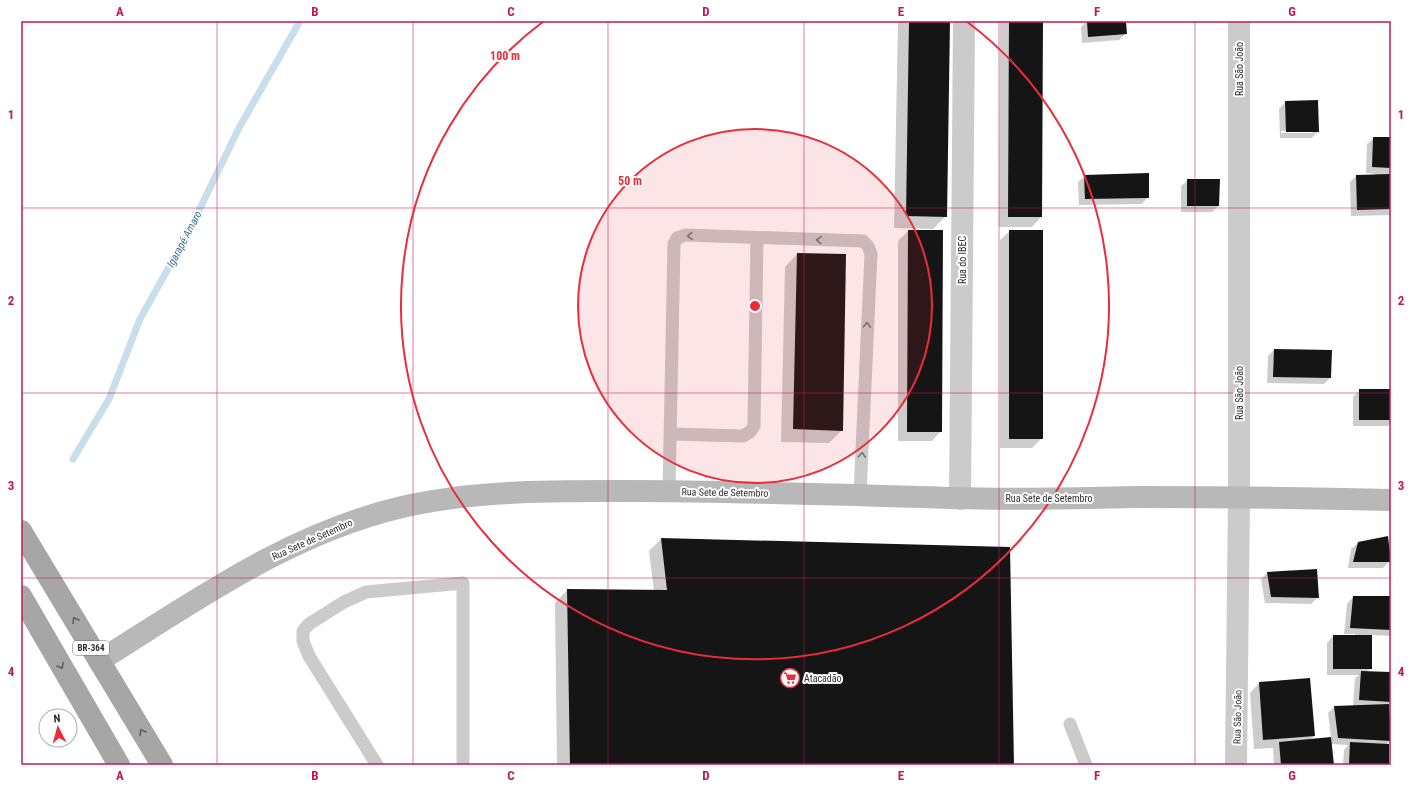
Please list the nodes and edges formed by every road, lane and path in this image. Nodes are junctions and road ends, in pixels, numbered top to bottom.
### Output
1 (964, 21) edge
2 (1239, 21) edge
3 (757, 238) junction
4 (671, 434) junction
5 (669, 491) junction
6 (860, 494) junction
7 (1239, 497) junction
8 (960, 498) junction
9 (1391, 500) edge
10 (21, 531) edge
11 (21, 596) edge
12 (99, 661) junction
13 (1070, 724) dead end
14 (119, 765) edge
15 (162, 765) edge
16 (377, 765) edge
17 (463, 765) edge
18 (1086, 765) edge
19 (1236, 765) edge

1 - 8 street, Rua do IBEC
2 - 7 street, Rua São João
3 - 4 lane
3 -> 4 lane
6 -> 3 lane
4 - 5 lane
5 - 6 street, Rua Sete de Setembro
5 - 12 street, Rua Sete de Setembro
6 - 8 street, Rua Sete de Setembro
7 - 8 street, Rua Sete de Setembro
7 - 9 street, Rua Sete de Setembro
7 - 19 street, Rua São João
12 -> 10 main road, BR-364
11 -> 14 main road
15 -> 12 main road, BR-364
13 - 18 lane
16 - 17 lane

